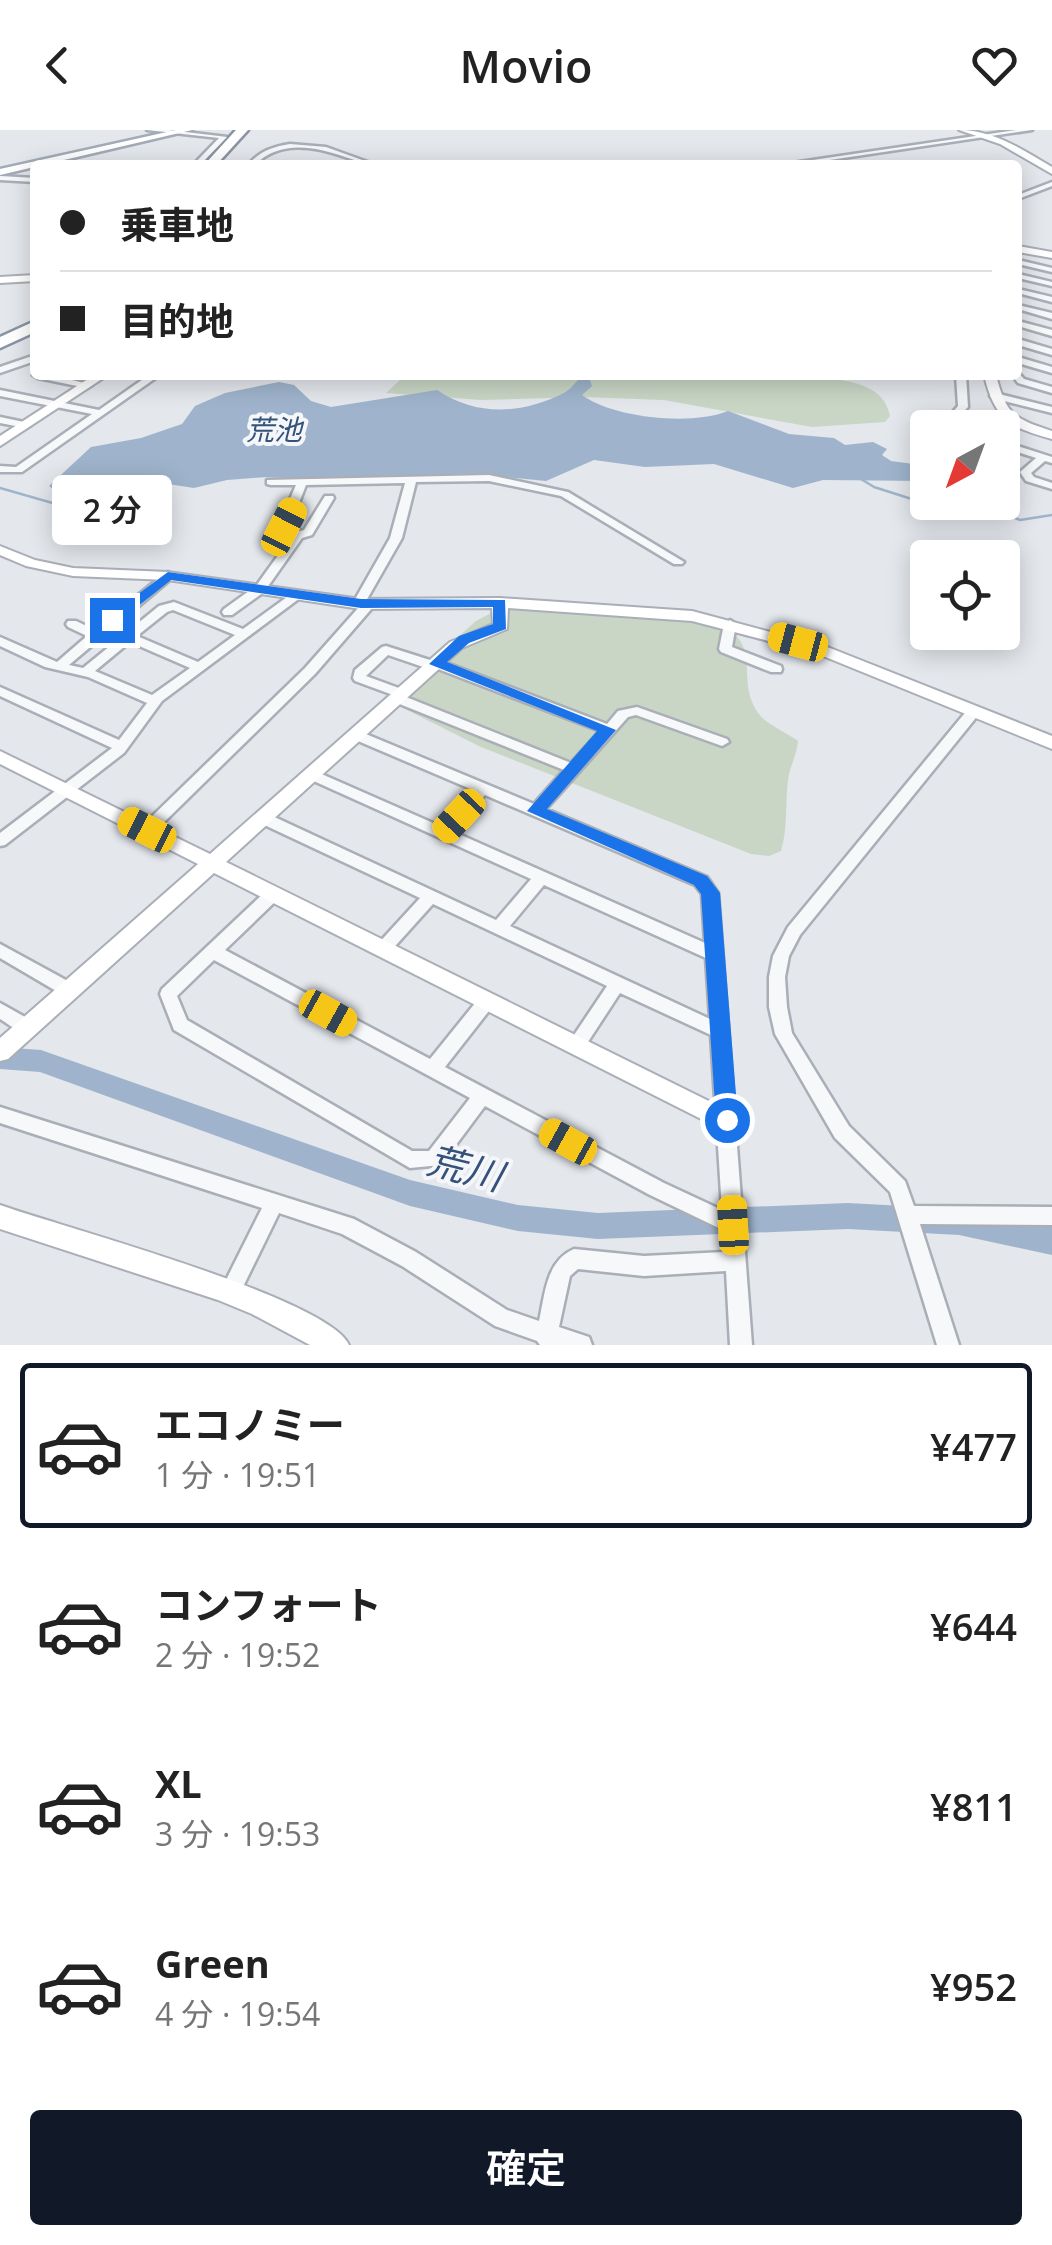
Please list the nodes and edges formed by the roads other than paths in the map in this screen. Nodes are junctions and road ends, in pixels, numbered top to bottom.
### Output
1 (150, 130) edge
2 (188, 130) edge
3 (963, 130) edge
4 (1028, 130) edge
5 (171, 133) edge
6 (246, 136) edge
7 (989, 137) junction
8 (56, 160) edge
9 (201, 160) edge
10 (216, 160) edge
11 (223, 160) edge
12 (254, 160) edge
13 (360, 160) edge
14 (819, 160) edge
15 (30, 166) edge
16 (1052, 171) edge
17 (0, 173) edge
18 (30, 179) edge
19 (1052, 184) edge
20 (1022, 195) edge
21 (1022, 254) edge
22 (1052, 255) edge
23 (1022, 256) edge
24 (1034, 266) junction
25 (1052, 270) edge
26 (1022, 274) edge
27 (1022, 277) edge
28 (30, 278) edge
29 (0, 280) edge
30 (1052, 284) edge
31 (1022, 292) edge
32 (1052, 300) edge
33 (1022, 308) edge
34 (1029, 310) junction
35 (1052, 316) edge
36 (1022, 317) edge
37 (1022, 322) edge
38 (30, 325) edge
39 (1052, 333) edge
40 (2, 339) edge
41 (1022, 343) edge
42 (1052, 352) edge
43 (30, 360) edge
44 (1022, 361) edge
45 (3, 370) edge
46 (1052, 370) edge
47 (30, 374) edge
48 (62, 380) edge
49 (94, 380) edge
50 (148, 380) edge
51 (961, 380) edge
52 (991, 380) edge
53 (1020, 380) edge
54 (87, 385) junction
55 (1052, 390) edge
56 (0, 393) edge
57 (996, 396) junction
58 (56, 405) junction
59 (960, 410) edge
60 (999, 410) edge
61 (1052, 410) edge
62 (101, 413) junction
63 (0, 420) edge
64 (26, 425) junction
65 (1020, 427) edge
66 (1052, 435) edge
67 (0, 442) edge
68 (1020, 450) edge
69 (1047, 459) edge
70 (0, 469) edge
71 (411, 480) junction
72 (270, 482) dead end
73 (302, 482) junction
74 (1052, 486) edge
75 (329, 498) dead end
76 (298, 535) junction
77 (0, 550) edge
78 (678, 562) dead end
79 (168, 576) junction
80 (260, 589) junction
81 (298, 594) junction
82 (500, 603) junction
83 (364, 604) junction
84 (228, 612) dead end
85 (72, 624) dead end
86 (730, 624) junction
87 (244, 634) junction
88 (94, 635) junction
89 (128, 637) junction
90 (0, 641) edge
91 (435, 665) junction
92 (200, 666) junction
93 (58, 667) junction
94 (776, 669) dead end
95 (86, 672) junction
96 (0, 690) edge
97 (400, 696) junction
98 (154, 701) junction
99 (974, 710) junction
100 (608, 730) junction
101 (356, 735) junction
102 (722, 742) dead end
103 (1052, 744) edge
104 (122, 748) junction
105 (0, 757) edge
106 (574, 769) junction
107 (312, 775) junction
108 (483, 789) junction
109 (66, 790) junction
110 (536, 811) junction
111 (263, 818) junction
112 (147, 830) junction
113 (442, 834) junction
114 (2, 838) edge
115 (213, 863) junction
116 (542, 877) junction
117 (272, 895) junction
118 (431, 896) junction
119 (499, 928) junction
120 (0, 950) edge
121 (382, 950) junction
122 (214, 952) junction
123 (714, 954) junction
124 (618, 984) junction
125 (69, 990) junction
126 (486, 1002) junction
127 (0, 1010) edge
128 (28, 1027) junction
129 (720, 1032) junction
130 (576, 1046) junction
131 (0, 1052) edge
132 (433, 1068) junction
133 (483, 1095) junction
134 (0, 1115) edge
135 (727, 1120) junction
136 (274, 1203) junction
137 (910, 1215) junction
138 (1052, 1216) edge
139 (0, 1217) edge
140 (733, 1225) junction
141 (734, 1260) junction
142 (230, 1292) junction
143 (546, 1337) junction
144 (335, 1345) edge
145 (581, 1345) edge
146 (741, 1345) edge
147 (948, 1345) edge

1 - 5 street
2 - 5 main road
3 - 7 street
4 - 7 street
5 - 8 main road
5 - 9 street
6 - 10 highway
6 - 11 highway
7 - 14 street
7 - 16 street
12 - 13 street
15 - 17 main road
17 - 18 street
19 - 20 street
21 - 22 street
23 - 24 street
24 - 25 street
24 - 26 street
27 - 30 street
28 - 29 street
31 - 32 street
33 - 34 street
34 - 35 street
34 - 36 street
37 - 39 street
38 - 40 highway
41 - 42 street
43 - 45 street
44 - 46 street
45 - 47 street
48 - 54 street
49 - 54 street
50 - 62 street
51 - 59 street
52 - 57 street
53 - 55 street
54 - 58 street
56 - 58 street
57 - 60 street
57 - 61 street
58 - 62 street
58 - 64 street
62 - 70 street
63 - 64 street
64 - 67 street
65 - 66 street
68 - 69 street
69 - 74 street
71 - 73 street
71 - 78 street
71 - 83 street
72 - 73 street
73 - 76 street
75 - 76 street
76 - 80 street
77 - 79 street
79 - 80 street
79 - 88 street
80 - 81 street
80 - 84 street
81 - 83 street
81 - 87 street
82 - 83 street
82 - 86 street
82 - 91 street
83 - 112 street
85 - 88 street
86 - 94 street
86 - 99 street
87 - 89 street
87 - 92 street
88 - 93 street
89 - 92 street
89 - 95 street
90 - 93 street
91 - 97 street
91 - 97 street
91 - 100 street
92 - 98 street
93 - 95 street
95 - 98 street
96 - 104 street
97 - 101 street
97 - 106 street
98 - 104 street
99 - 103 street
99 - 137 street
100 - 102 street
100 - 106 street
101 - 107 street
101 - 108 street
104 - 109 street
105 - 109 street
106 - 110 street
107 - 111 street
107 - 113 street
108 - 110 street
108 - 113 street
109 - 112 street
109 - 114 street
110 - 123 street
111 - 115 street
111 - 118 street
112 - 115 street
113 - 116 street
115 - 117 street
115 - 125 street
116 - 119 street
116 - 123 street
117 - 121 street
117 - 122 street
118 - 119 street
118 - 121 street
119 - 124 street
120 - 125 street
121 - 126 street
122 - 132 street
122 - 133 street
123 - 129 street
124 - 129 street
124 - 130 street
125 - 128 street
126 - 130 street
126 - 132 street
127 - 128 street
128 - 131 street
129 - 135 street
130 - 135 street
132 - 133 street
133 - 140 street
134 - 136 street
135 - 140 street
136 - 142 street
136 - 143 street
137 - 138 street
137 - 147 street
139 - 142 street
140 - 141 street
141 - 143 street
141 - 146 street
142 - 144 street
143 - 145 street

